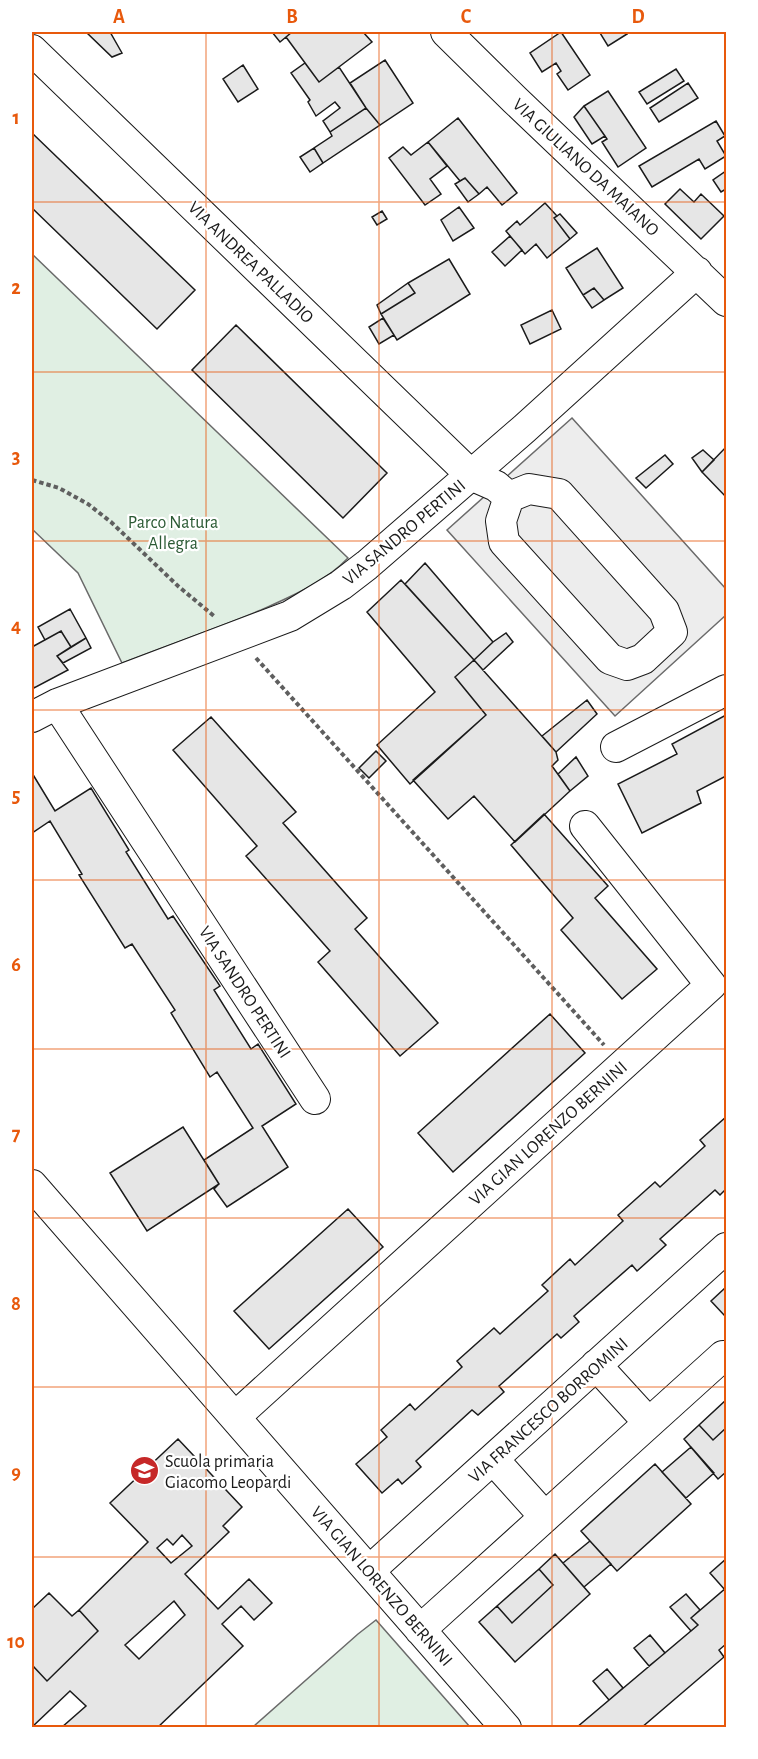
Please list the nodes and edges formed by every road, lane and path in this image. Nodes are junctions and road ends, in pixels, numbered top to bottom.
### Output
1 (446, 32) edge
2 (32, 50) edge
3 (697, 272) junction
4 (726, 301) edge
5 (471, 475) junction
6 (32, 480) edge
7 (509, 497) junction
8 (215, 618) dead end
9 (249, 650) dead end
10 (726, 690) edge
11 (44, 711) edge
12 (616, 747) dead end
13 (585, 826) dead end
14 (623, 1065) junction
15 (315, 1099) dead end
16 (32, 1185) edge
17 (726, 1248) edge
18 (723, 1356) dead end
19 (596, 1365) junction
20 (235, 1417) junction
21 (649, 1423) junction
22 (493, 1460) junction
23 (545, 1516) junction
24 (369, 1570) junction
25 (420, 1630) junction
26 (506, 1728) edge

1 - 3 street, VIA GIULIANO DA MAIANO
2 - 5 street, VIA ANDREA PALLADIO
3 - 4 street, VIA GIULIANO DA MAIANO
3 - 5 street, VIA SANDRO PERTINI
5 - 7 street, VIA ANDREA PALLADIO
5 - 11 street, VIA SANDRO PERTINI
6 - 8 path
7 - 7 street
9 - 14 path
10 - 12 street
11 - 15 street, VIA SANDRO PERTINI
13 - 14 street, VIA GIAN LORENZO BERNINI
14 - 20 street, VIA GIAN LORENZO BERNINI
16 - 20 street, VIA GIAN LORENZO BERNINI
17 - 19 street, VIA FRANCESCO BORROMINI
18 - 21 street
19 - 21 street
19 - 22 street, VIA FRANCESCO BORROMINI
20 - 24 street, VIA GIAN LORENZO BERNINI
21 - 23 street
22 - 23 street
22 - 24 street, VIA FRANCESCO BORROMINI
23 - 25 street
24 - 25 street, VIA GIAN LORENZO BERNINI
25 - 26 street, VIA GIAN LORENZO BERNINI

